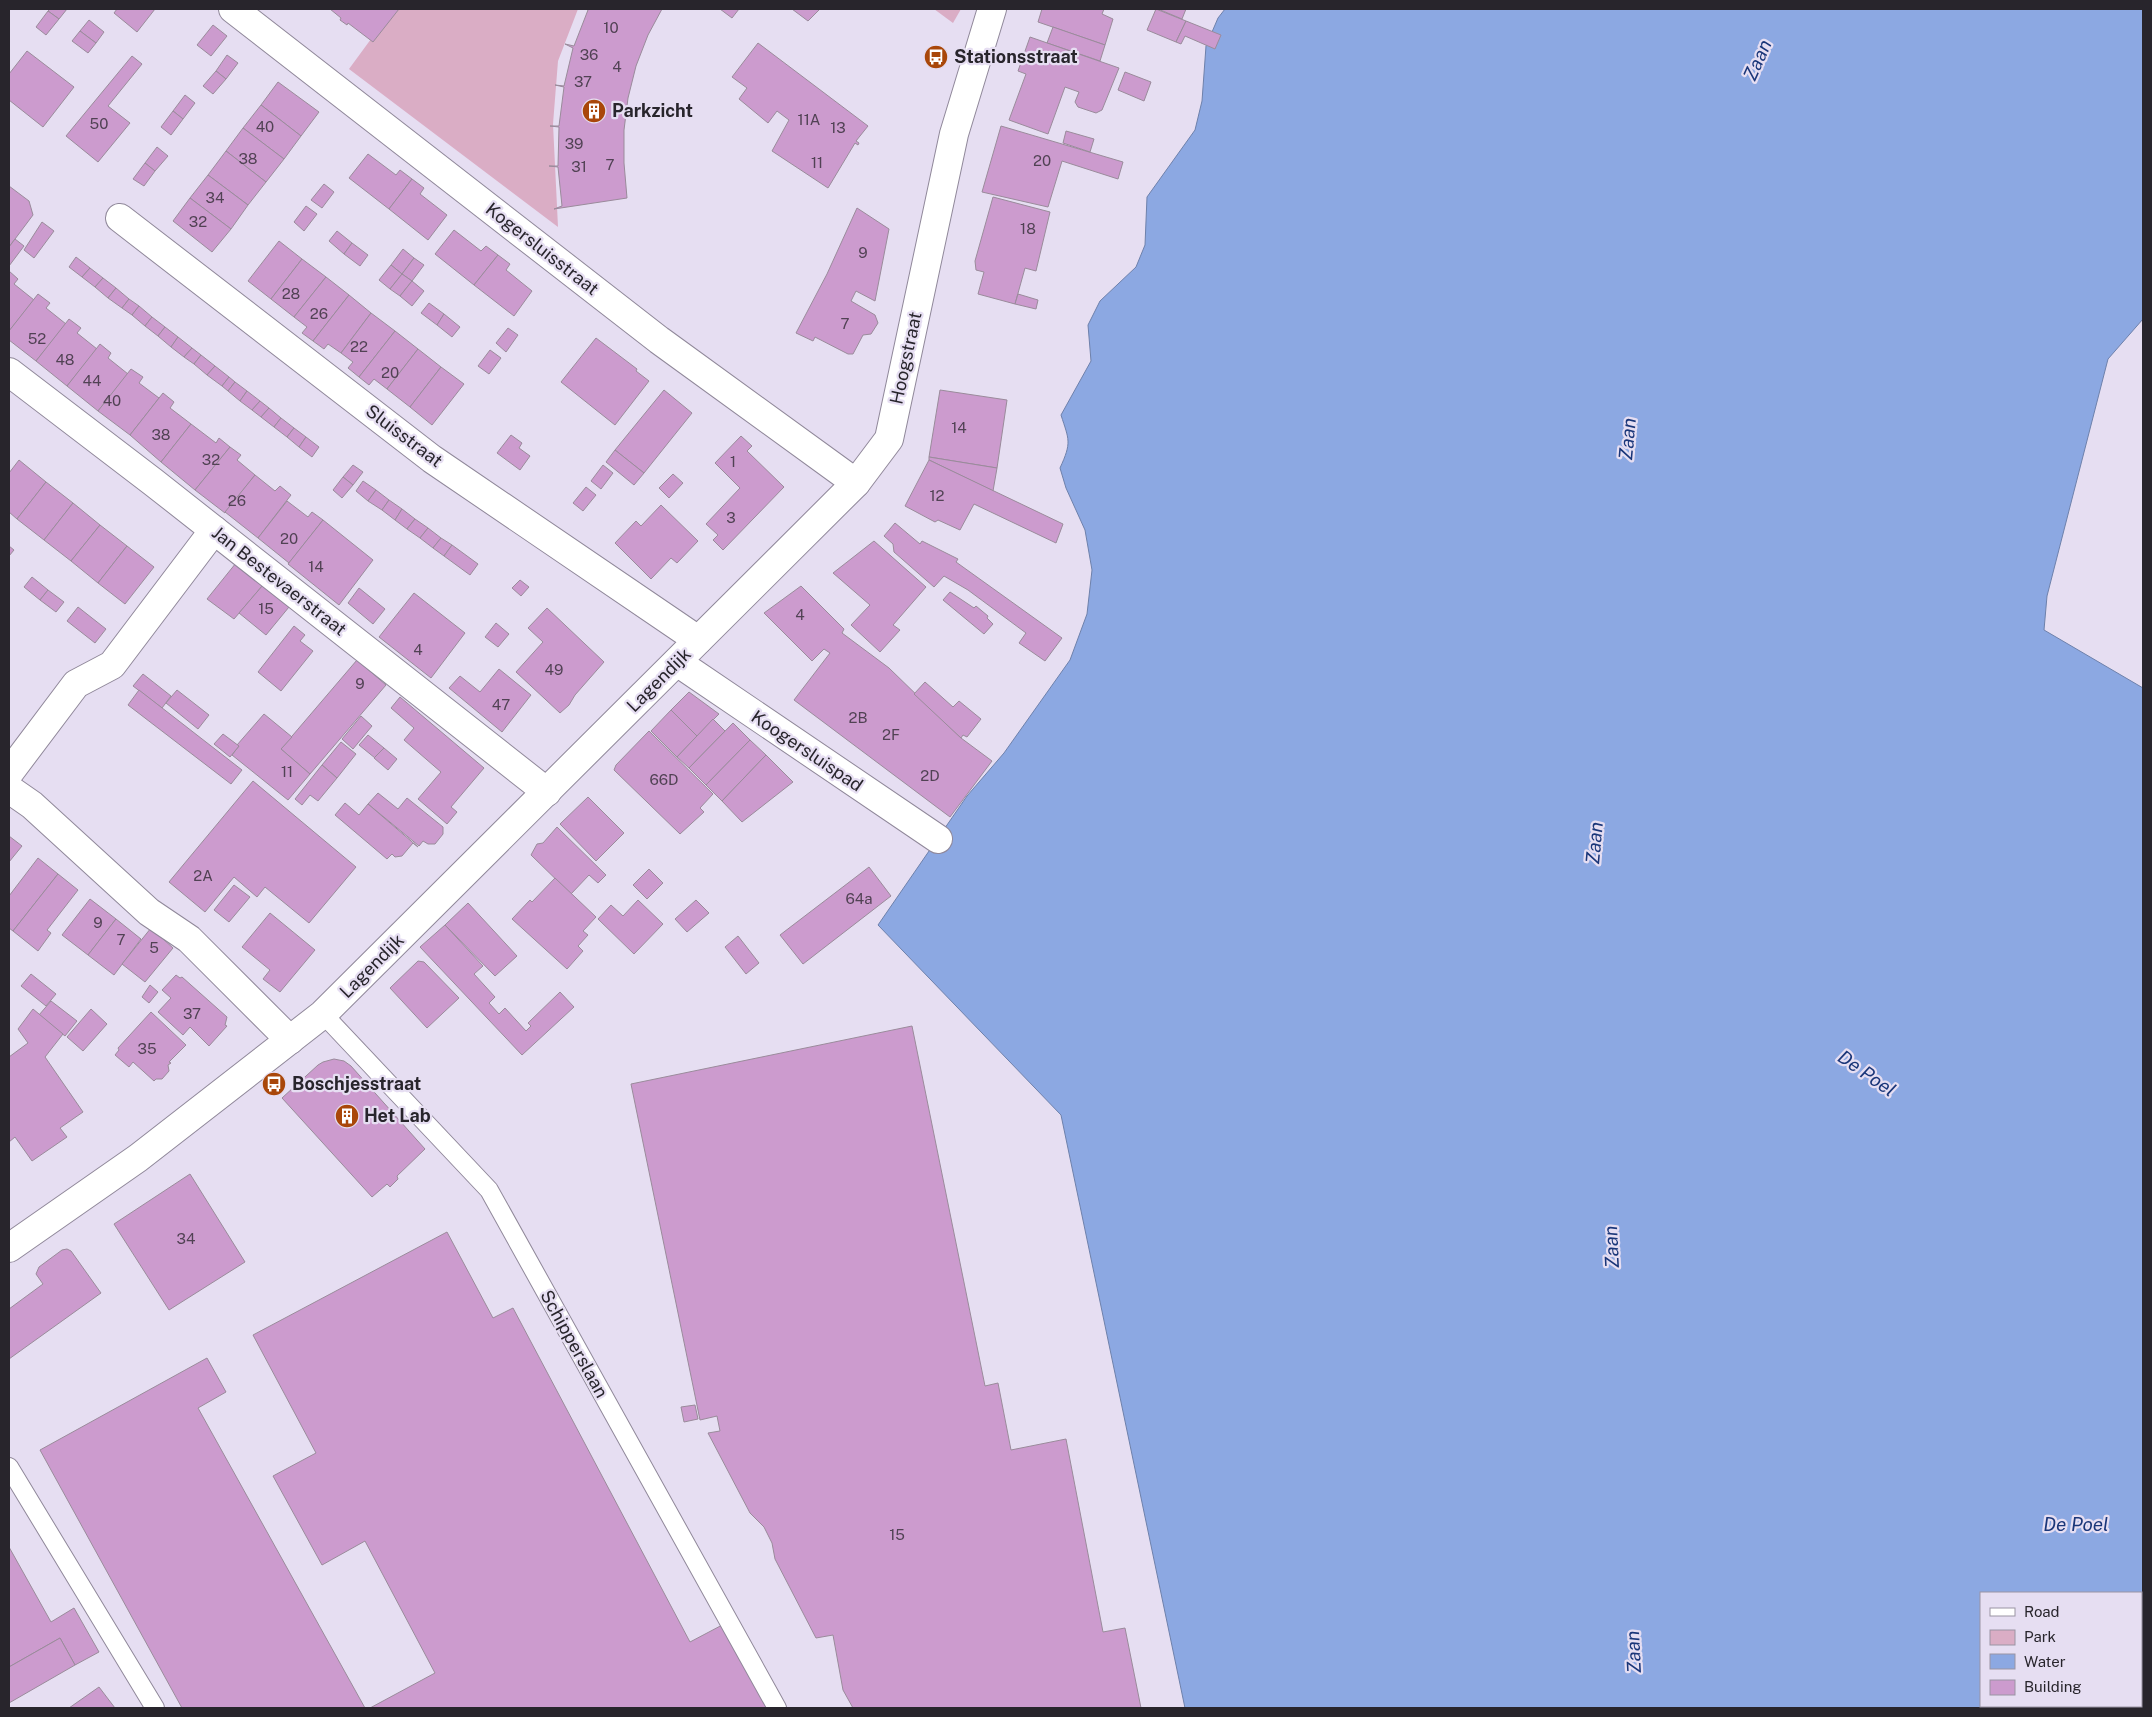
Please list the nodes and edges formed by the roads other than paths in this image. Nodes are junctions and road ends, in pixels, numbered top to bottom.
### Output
1 (233, 9) edge
2 (992, 9) edge
3 (120, 218) dead end
4 (9, 372) edge
5 (856, 483) junction
6 (214, 530) junction
7 (698, 640) junction
8 (677, 662) junction
9 (9, 773) edge
10 (9, 789) edge
11 (547, 792) junction
12 (938, 839) dead end
13 (323, 1014) junction
14 (290, 1040) junction
15 (9, 1248) edge
16 (9, 1467) edge
17 (155, 1708) edge
18 (777, 1708) edge

1 - 5 street, Kogersluisstraat
2 - 5 street, Hoogstraat
3 - 7 street, Sluisstraat
4 - 6 street, Jan Bestevaerstraat
5 - 7 street, Hoogstraat
6 - 9 street
6 - 11 street, Jan Bestevaerstraat
7 - 8 street, Lagendijk
8 - 11 street, Lagendijk
8 - 12 street, Koogersluispad
10 - 14 street
11 - 13 street, Lagendijk
13 - 14 street, Lagendijk
13 - 18 lane, Schipperslaan
14 - 15 street, Lagendijk
16 - 17 lane

